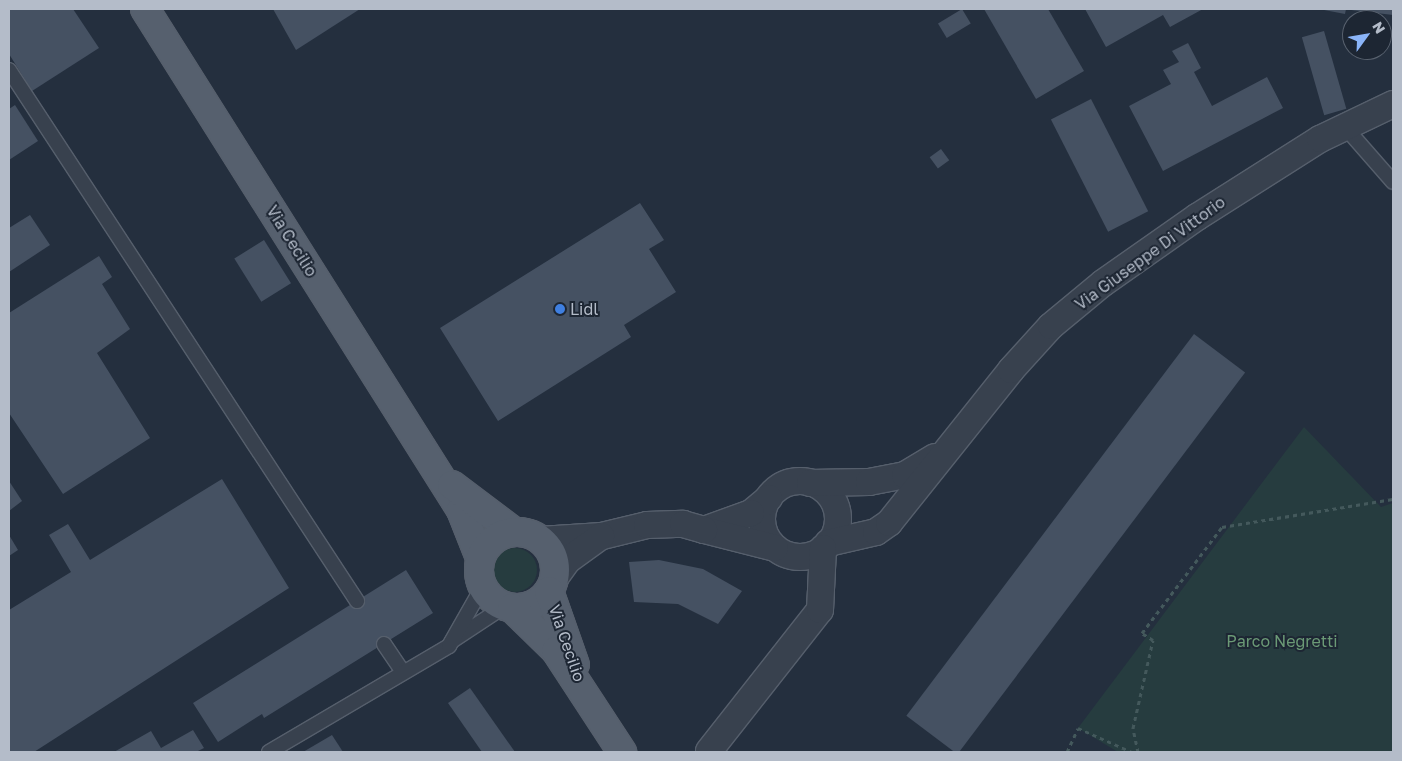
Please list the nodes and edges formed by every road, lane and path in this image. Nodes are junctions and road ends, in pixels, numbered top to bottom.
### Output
1 (145, 9) edge
2 (9, 70) edge
3 (1393, 104) edge
4 (1344, 126) junction
5 (1393, 182) edge
6 (945, 449) junction
7 (438, 473) junction
8 (810, 483) junction
9 (768, 498) junction
10 (1393, 499) edge
11 (704, 530) junction
12 (513, 531) junction
13 (602, 536) junction
14 (540, 540) junction
15 (826, 546) junction
16 (781, 551) junction
17 (480, 558) junction
18 (551, 585) junction
19 (482, 588) junction
20 (357, 601) dead end
21 (509, 607) junction
22 (802, 636) junction
23 (449, 642) junction
24 (384, 644) dead end
25 (403, 672) junction
26 (584, 694) junction
27 (709, 751) dead end
28 (269, 752) edge
29 (622, 752) edge
30 (1067, 752) edge
31 (1132, 752) edge
32 (1138, 752) edge

1 - 7 main road, Via Cecilio
2 - 20 lane
3 - 4 street, Via Giuseppe Di Vittorio
4 - 5 lane
4 - 6 street, Via Giuseppe Di Vittorio
6 - 8 street, Via Giuseppe Di Vittorio
6 - 15 street, Via Giuseppe Di Vittorio
7 - 12 main road, Via Cecilio
7 - 17 main road, Via Cecilio
8 - 9 street
8 - 15 street
9 - 11 street
9 - 16 street
10 - 32 path
11 - 13 street
11 - 16 street
12 - 14 main road
12 - 17 main road
13 - 14 street
13 - 18 street
14 - 18 main road
15 - 16 street
15 - 22 street
16 - 22 street
17 - 19 main road
18 - 21 main road
18 - 26 main road, Via Cecilio
19 - 21 main road
19 - 23 lane
21 - 23 lane
21 - 26 main road, Via Cecilio
22 - 27 street
23 - 25 lane
24 - 25 lane
25 - 28 lane
26 - 29 main road, Via Cecilio
30 - 31 path

